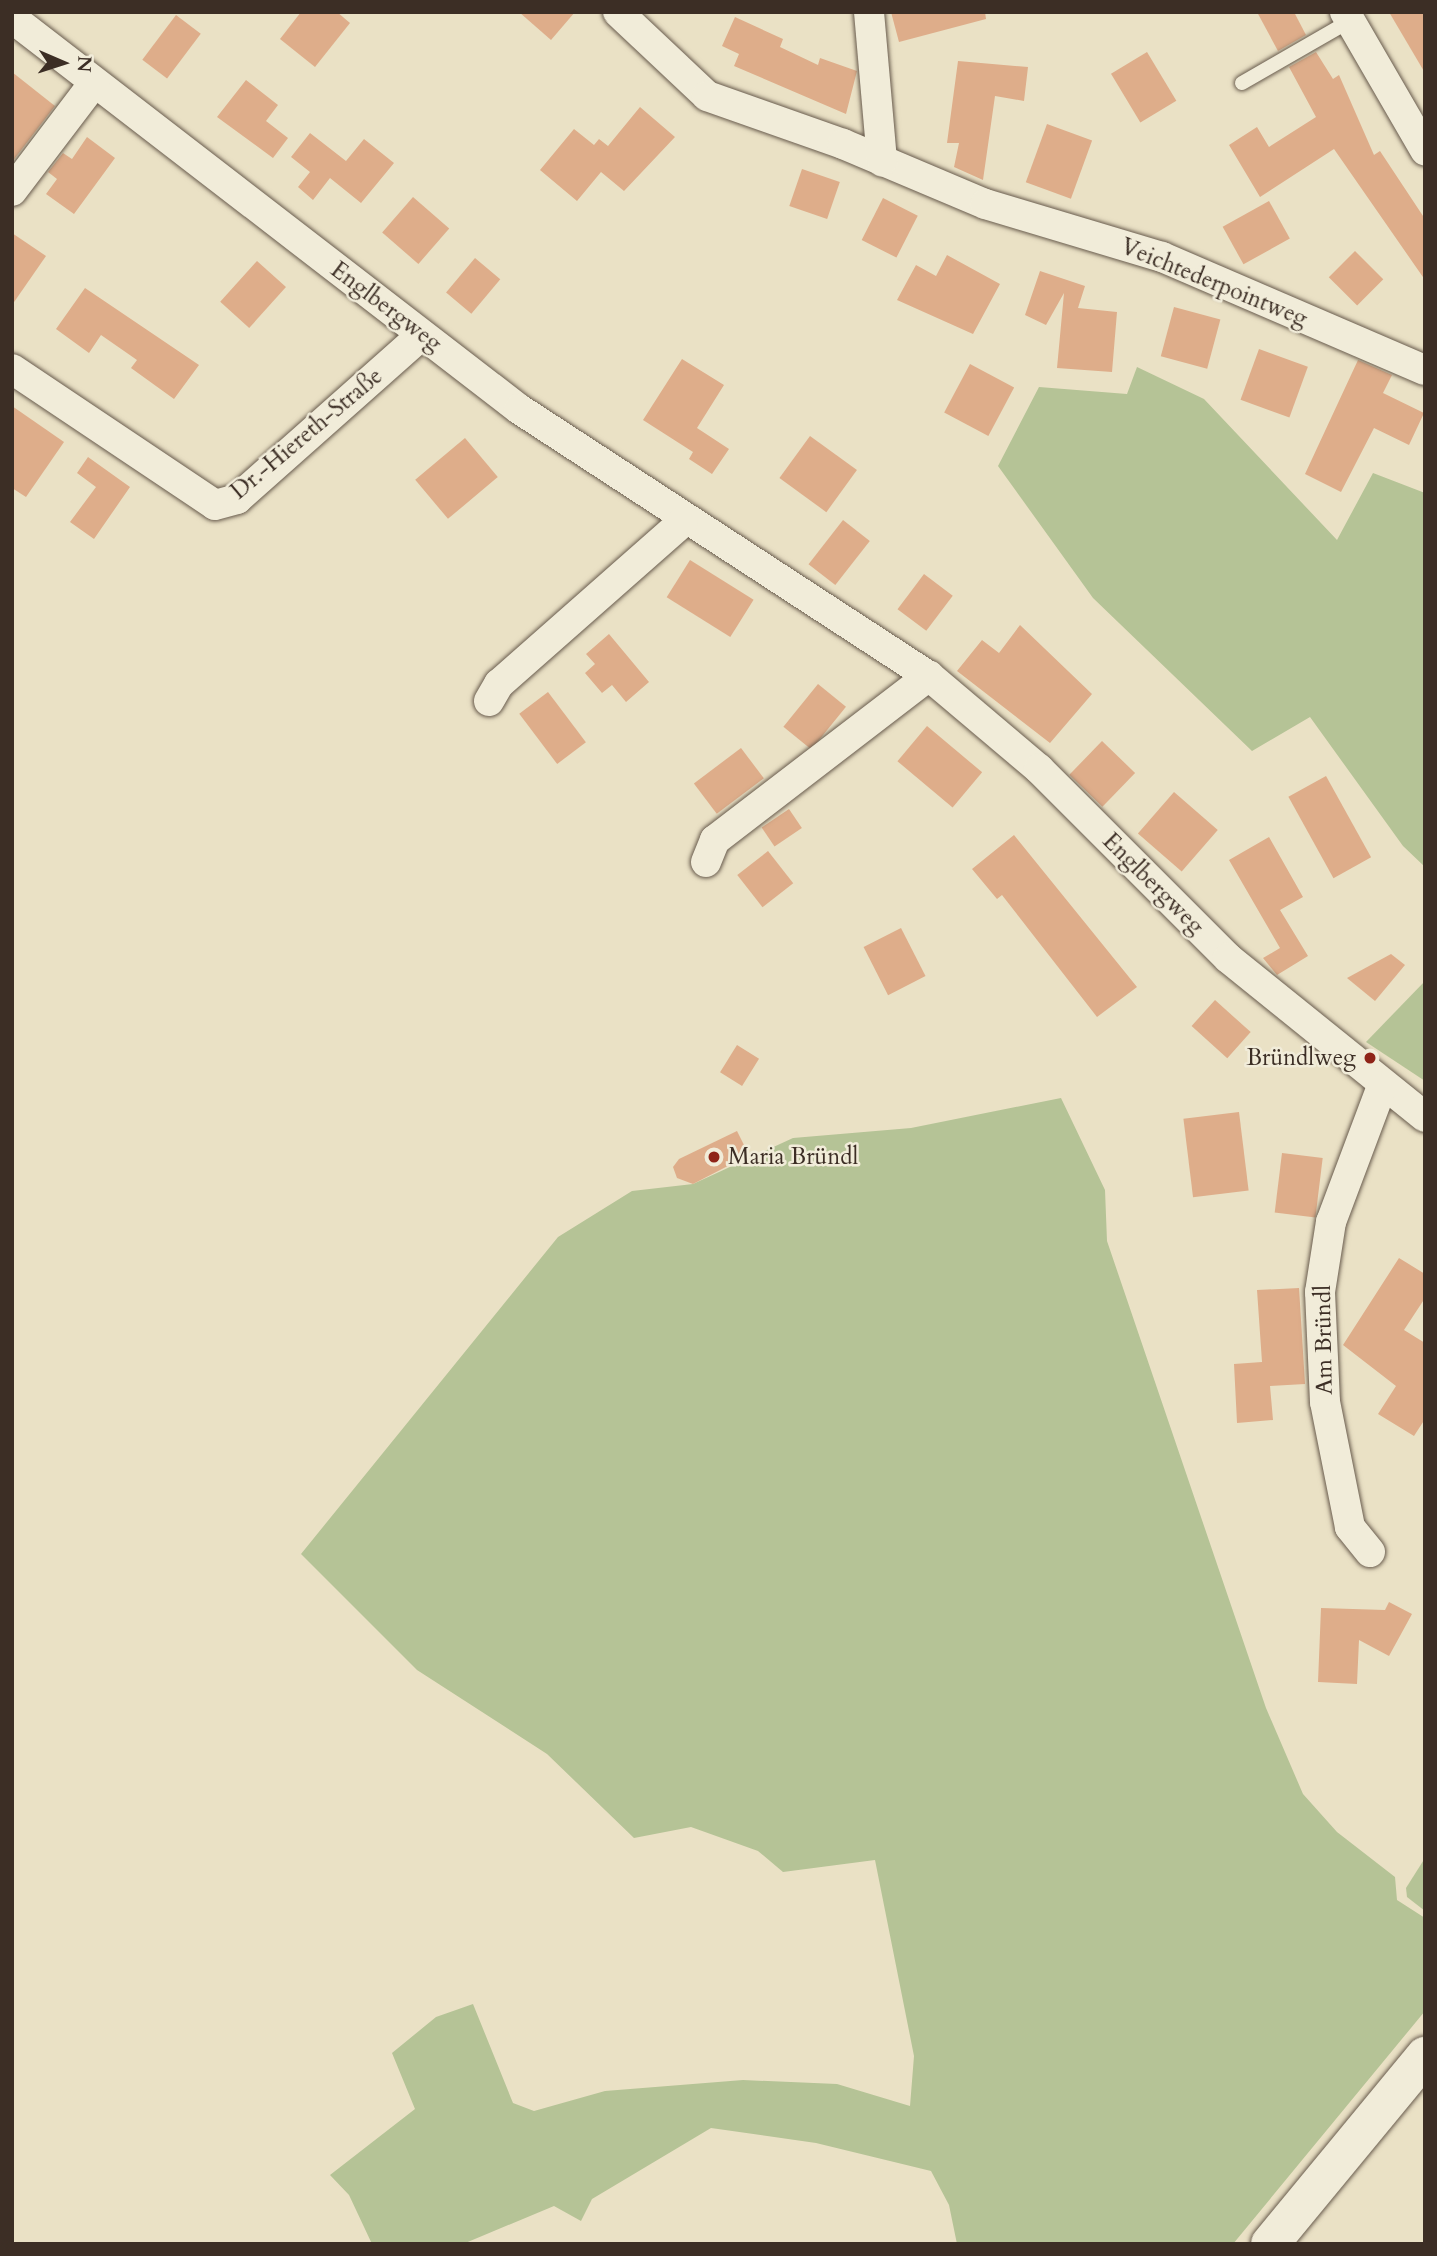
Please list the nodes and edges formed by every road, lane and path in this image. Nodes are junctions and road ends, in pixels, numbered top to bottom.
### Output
1 (618, 12) edge
2 (869, 12) edge
3 (1348, 17) edge
4 (12, 18) edge
5 (94, 83) junction
6 (1242, 83) dead end
7 (1425, 150) edge
8 (882, 161) junction
9 (12, 191) edge
10 (422, 335) junction
11 (12, 369) edge
12 (1425, 370) edge
13 (683, 522) junction
14 (929, 676) junction
15 (489, 701) dead end
16 (706, 862) dead end
17 (1382, 1086) junction
18 (1425, 1117) edge
19 (1370, 1552) dead end
20 (1425, 2056) edge
21 (1270, 2244) edge

1 - 8 street, Veichtederpointweg
2 - 8 street
3 - 6 lane
3 - 7 street
4 - 5 street, Englbergweg
5 - 9 street
5 - 10 street, Englbergweg
8 - 12 street, Veichtederpointweg
10 - 11 street, Dr.-Hiereth-Straße
10 - 13 street, Englbergweg
13 - 14 street, Englbergweg
13 - 15 street
14 - 16 street
14 - 17 street, Englbergweg
17 - 18 street
17 - 19 street, Am Bründl
20 - 21 street

